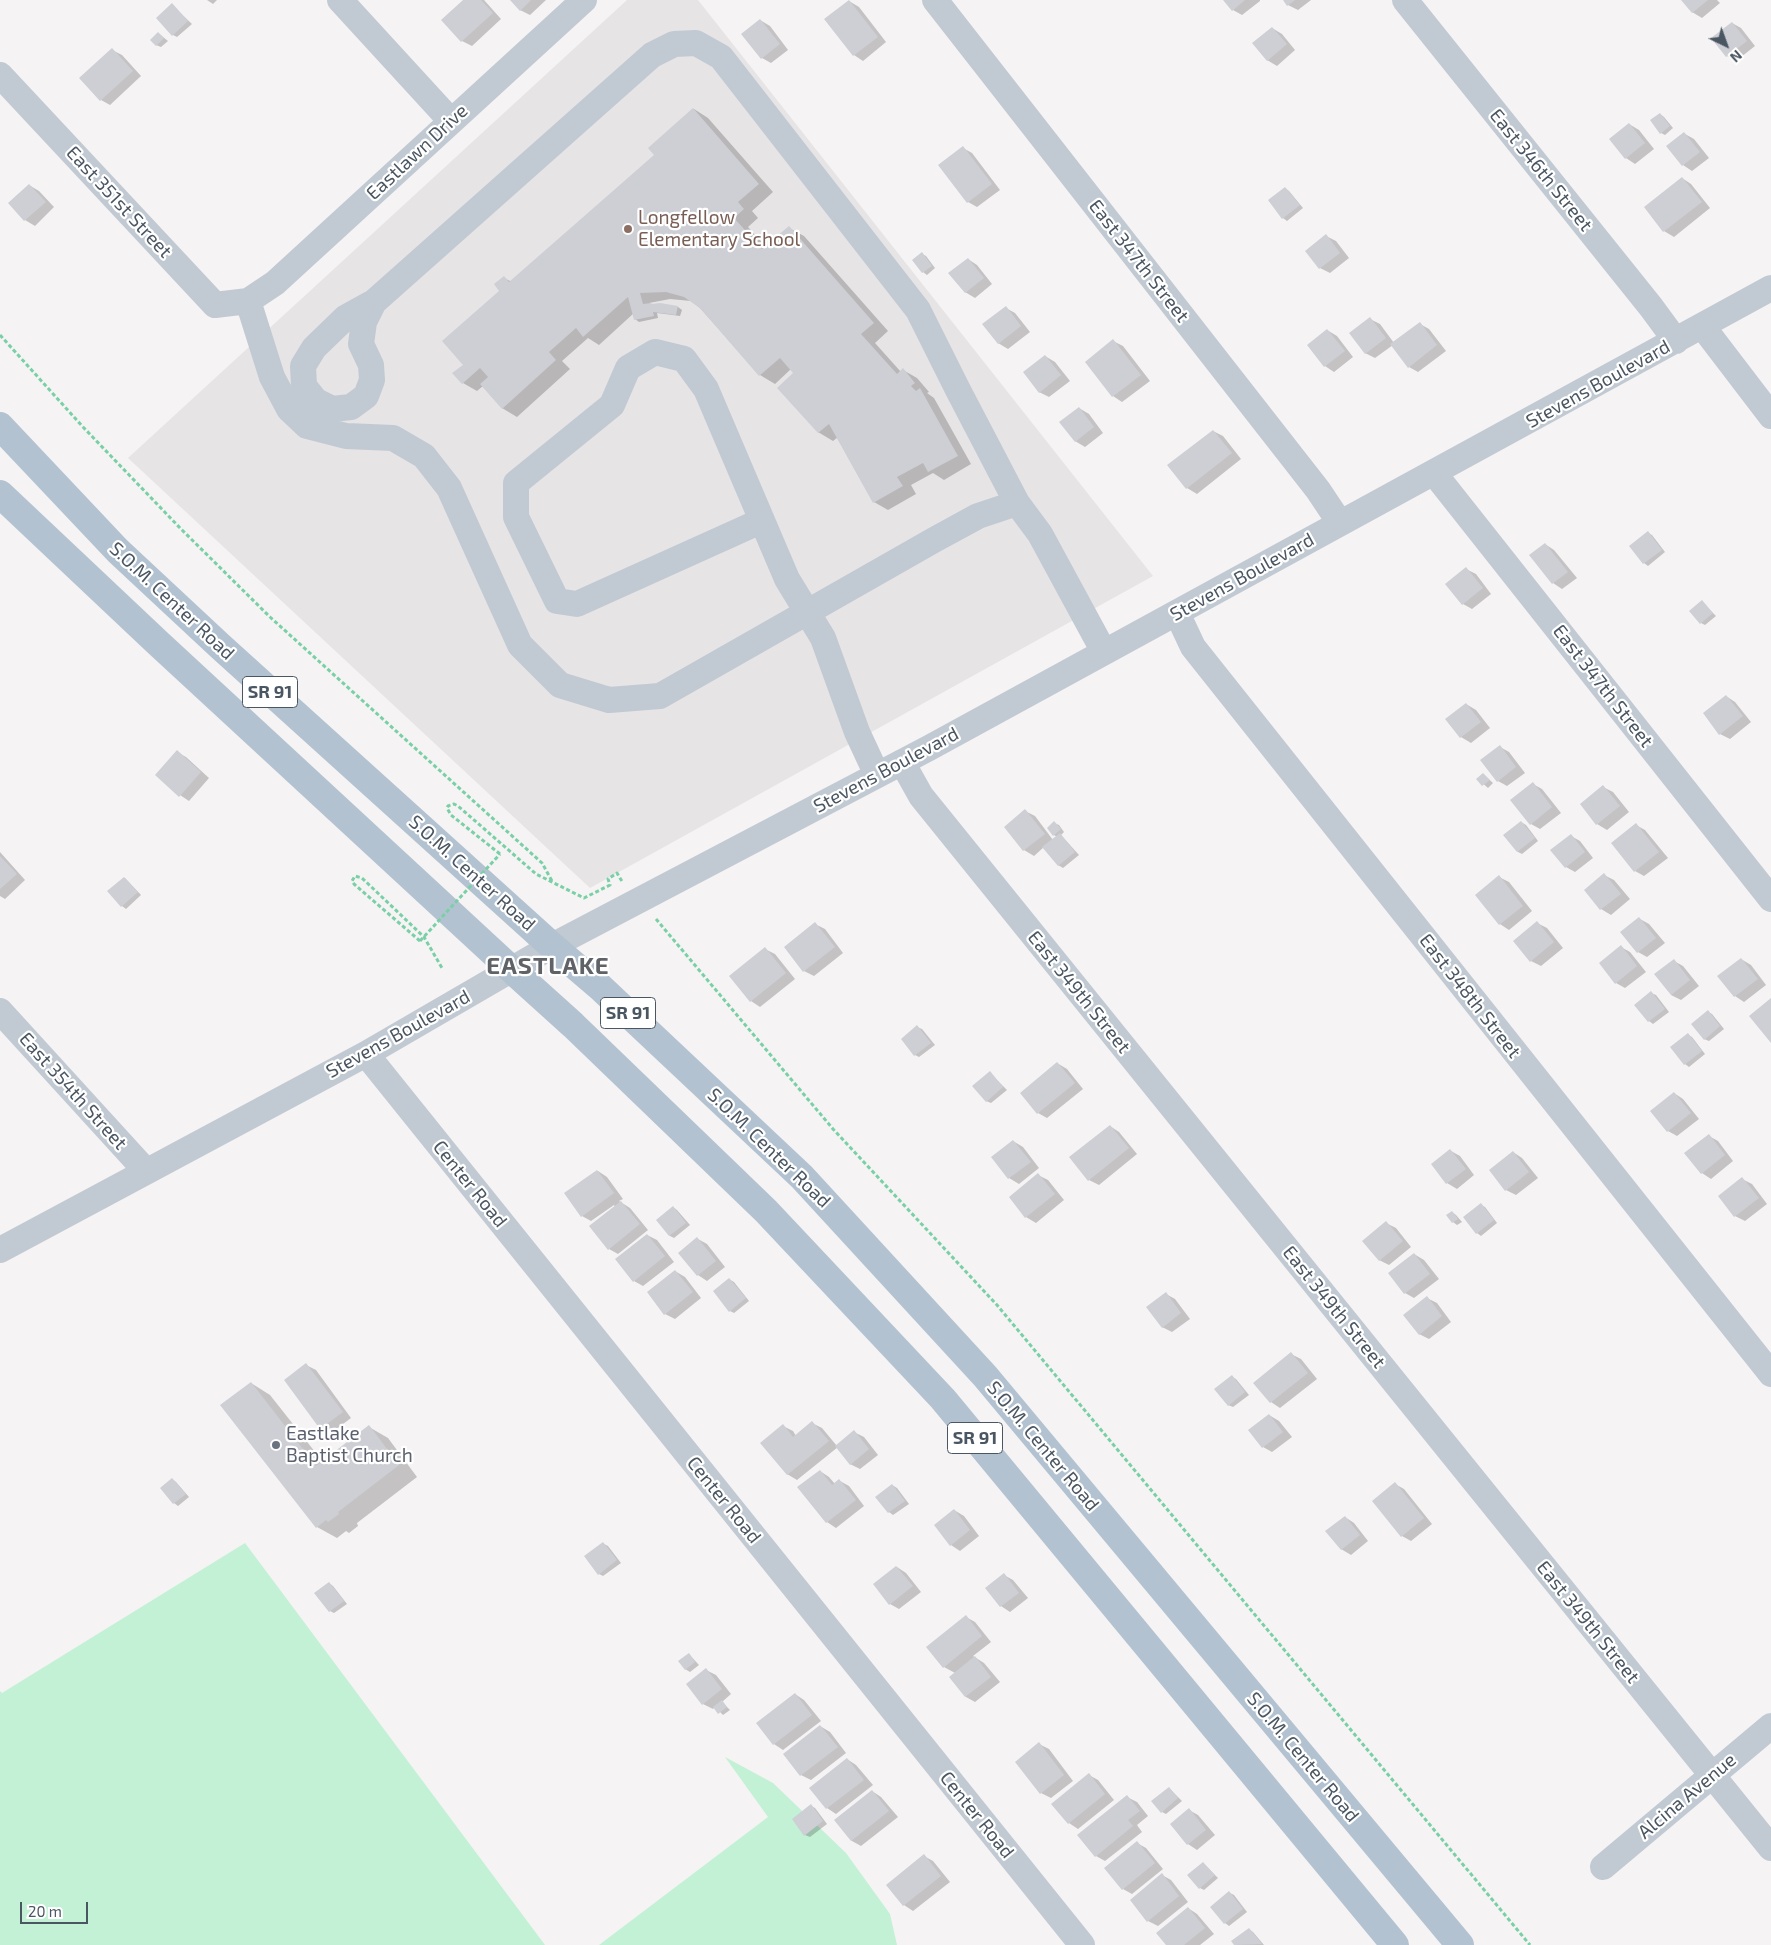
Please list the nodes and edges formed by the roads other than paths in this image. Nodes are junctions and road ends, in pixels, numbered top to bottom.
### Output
1 (340, 0) edge
2 (584, 0) edge
3 (936, 0) edge
4 (1404, 0) edge
5 (0, 75) edge
6 (451, 121) junction
7 (1771, 288) edge
8 (248, 301) junction
9 (374, 302) dead end
10 (1703, 327) junction
11 (1676, 341) junction
12 (1771, 416) edge
13 (0, 426) edge
14 (1434, 473) junction
15 (0, 494) edge
16 (1017, 503) junction
17 (761, 521) junction
18 (1340, 523) junction
19 (808, 612) junction
20 (1176, 613) junction
21 (1104, 652) junction
22 (902, 762) junction
23 (877, 775) junction
24 (1771, 899) edge
25 (552, 946) junction
26 (512, 970) junction
27 (0, 1011) edge
28 (366, 1054) junction
29 (146, 1171) junction
30 (0, 1250) edge
31 (1771, 1374) edge
32 (1771, 1726) edge
33 (1712, 1775) junction
34 (1771, 1848) edge
35 (1603, 1867) dead end
36 (1082, 1945) edge
37 (1395, 1945) edge
38 (1460, 1945) edge

1 - 6 street
2 - 6 street, Eastlawn Drive
3 - 18 street, East 347th Street
4 - 11 street, East 346th Street
5 - 8 street, East 351st Street
6 - 8 street, Eastlawn Drive
7 - 10 street, Stevens Boulevard
8 - 19 street
9 - 16 street
10 - 11 street, Stevens Boulevard
10 - 12 street
11 - 14 street, Stevens Boulevard
13 - 25 main road, S.O.M. Center Road / SR 91
14 - 18 street, Stevens Boulevard
14 - 24 street, East 347th Street
15 - 26 main road, SR 91
16 - 19 street
16 - 21 street
17 - 17 street
17 - 19 street
18 - 20 street, Stevens Boulevard
19 - 23 street
20 - 21 street, Stevens Boulevard
20 - 31 street, East 348th Street
21 - 22 street, Stevens Boulevard
22 - 23 street, Stevens Boulevard
22 - 33 street, East 349th Street
23 - 25 street, Stevens Boulevard
25 - 26 street, Stevens Boulevard
25 - 38 main road, S.O.M. Center Road / SR 91
26 - 28 street, Stevens Boulevard
26 - 37 main road, SR 91
27 - 29 street, East 354th Street
28 - 29 street, Stevens Boulevard
28 - 36 street, Center Road
29 - 30 street, Stevens Boulevard
32 - 33 street, Alcina Avenue
33 - 34 street, East 349th Street
33 - 35 street, Alcina Avenue

